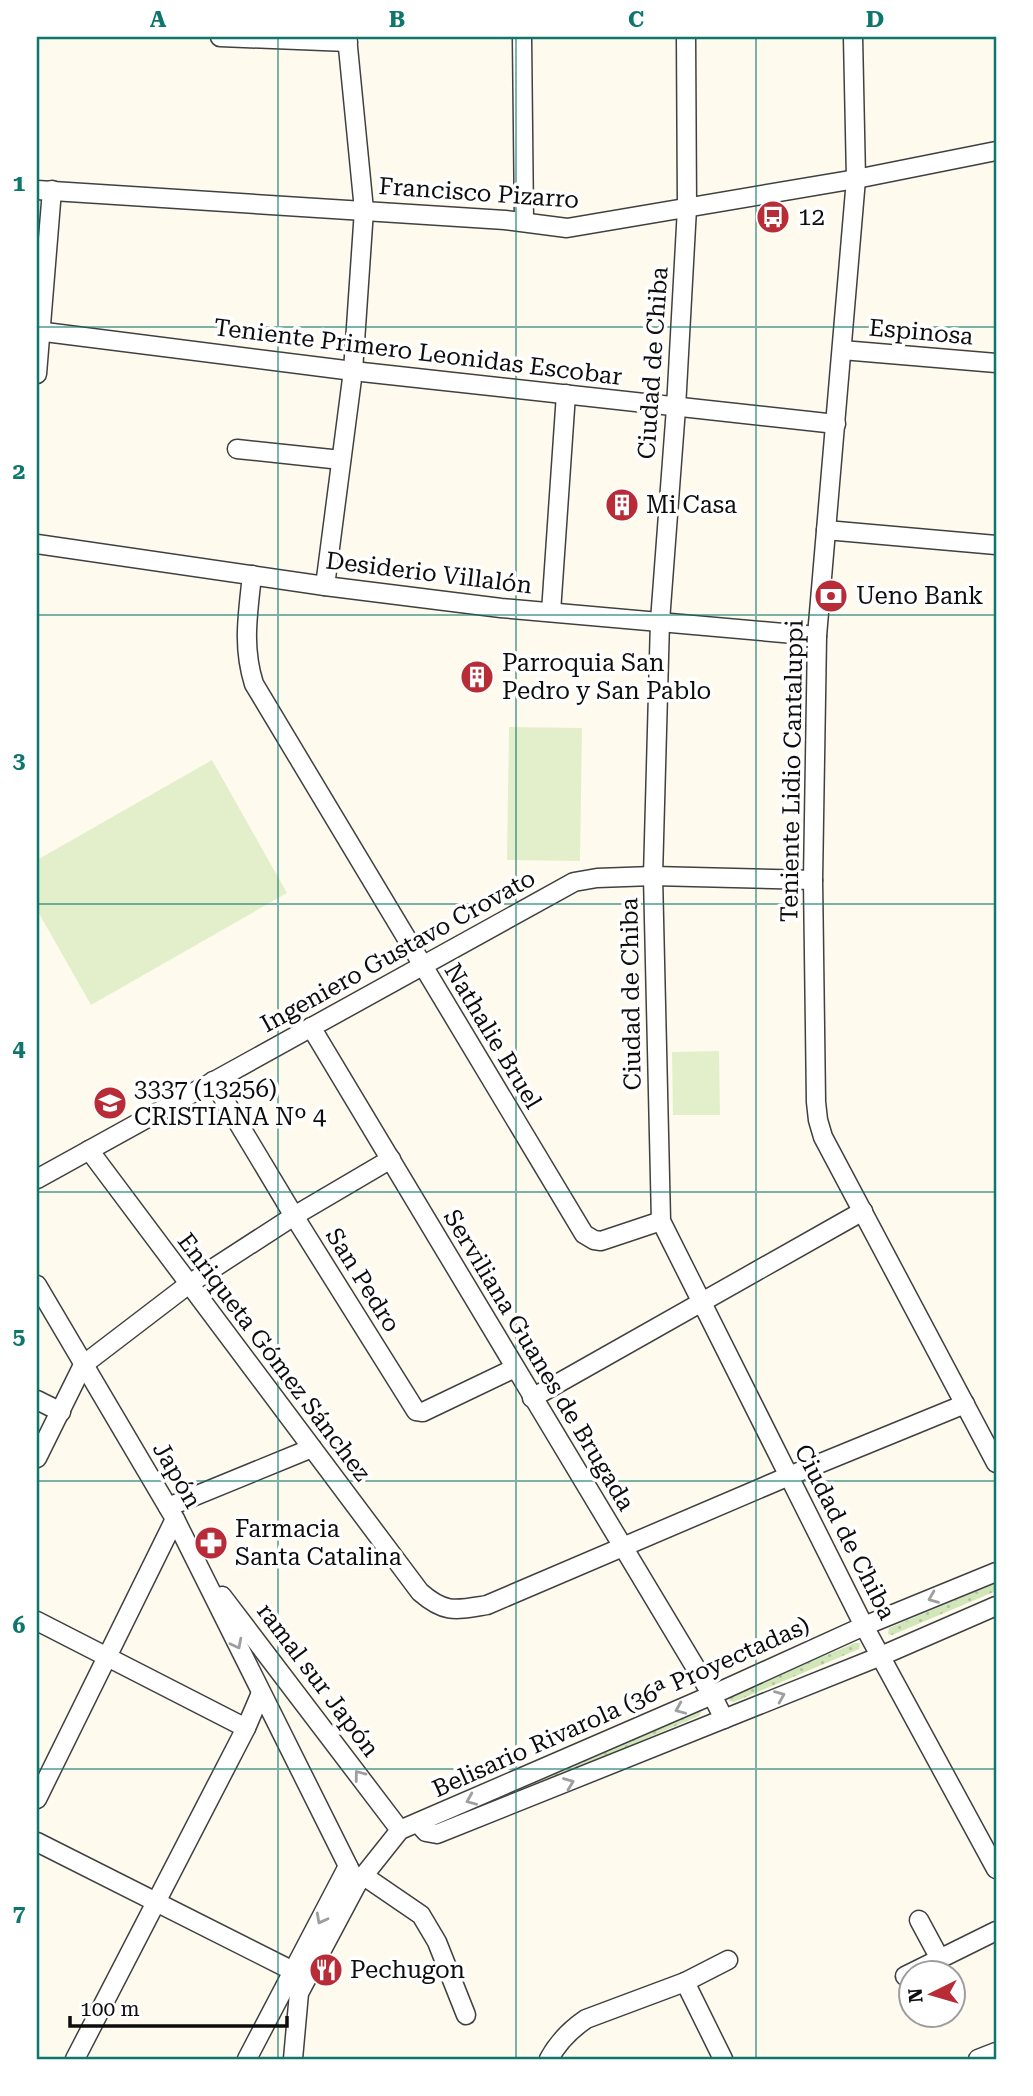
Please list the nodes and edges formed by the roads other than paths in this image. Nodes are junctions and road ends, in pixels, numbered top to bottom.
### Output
1 (220, 37) edge
2 (522, 37) edge
3 (686, 37) edge
4 (853, 37) edge
5 (348, 39) edge
6 (996, 151) edge
7 (856, 179) junction
8 (44, 190) edge
9 (687, 208) junction
10 (364, 210) junction
11 (524, 221) junction
12 (39, 331) edge
13 (842, 351) junction
14 (996, 363) edge
15 (353, 371) junction
16 (37, 374) edge
17 (566, 394) junction
18 (676, 408) junction
19 (835, 424) junction
20 (237, 449) dead end
21 (341, 460) junction
22 (826, 530) junction
23 (37, 544) edge
24 (996, 545) edge
25 (252, 575) junction
26 (325, 586) junction
27 (551, 612) junction
28 (660, 621) junction
29 (817, 636) junction
30 (653, 876) junction
31 (813, 880) junction
32 (422, 965) junction
33 (311, 1027) junction
34 (214, 1081) junction
35 (89, 1150) junction
36 (390, 1159) junction
37 (37, 1179) edge
38 (863, 1211) junction
39 (294, 1216) junction
40 (661, 1221) junction
41 (189, 1284) junction
42 (37, 1285) edge
43 (700, 1302) junction
44 (83, 1365) junction
45 (514, 1368) junction
46 (531, 1398) junction
47 (37, 1399) edge
48 (965, 1404) junction
49 (61, 1412) junction
50 (312, 1448) junction
51 (37, 1458) edge
52 (996, 1463) edge
53 (789, 1476) junction
54 (171, 1513) junction
55 (622, 1547) junction
56 (196, 1561) junction
57 (996, 1572) edge
58 (996, 1605) edge
59 (37, 1621) edge
60 (864, 1626) junction
61 (881, 1656) junction
62 (107, 1657) junction
63 (261, 1693) junction
64 (712, 1695) junction
65 (724, 1719) junction
66 (246, 1728) junction
67 (37, 1798) edge
68 (418, 1823) junction
69 (400, 1830) junction
70 (37, 1842) edge
71 (996, 1869) edge
72 (356, 1875) junction
73 (157, 1901) junction
74 (919, 1920) dead end
75 (996, 1931) edge
76 (940, 1959) joint
77 (728, 1960) dead end
78 (300, 1981) junction
79 (685, 1982) junction
80 (466, 2015) dead end
81 (996, 2052) edge
82 (75, 2059) edge
83 (247, 2059) edge
84 (293, 2059) edge
85 (549, 2059) edge
86 (723, 2059) edge
87 (978, 2059) edge

1 - 5 street
2 - 11 street
3 - 9 street, Ciudad de Chiba
4 - 7 street, Teniente Lidio Cantaluppi
5 - 10 street
6 - 7 street, Francisco Pizarro
7 - 9 street, Francisco Pizarro
7 - 13 street, Teniente Lidio Cantaluppi
8 - 10 street, Francisco Pizarro
8 - 12 street
9 - 11 street, Francisco Pizarro
9 - 18 street, Ciudad de Chiba
10 - 11 street, Francisco Pizarro
10 - 15 street
12 - 15 street, Teniente Primero Leonidas Escobar
12 - 16 street
13 - 14 street, Espinosa
13 - 19 street, Teniente Lidio Cantaluppi
15 - 17 street, Teniente Primero Leonidas Escobar
15 - 21 street
17 - 18 street, Teniente Primero Leonidas Escobar
17 - 27 street
18 - 19 street, Teniente Primero Leonidas Escobar
18 - 28 street, Ciudad de Chiba
19 - 22 street, Teniente Lidio Cantaluppi
20 - 21 street
21 - 26 street
22 - 24 street
22 - 29 street, Teniente Lidio Cantaluppi
23 - 25 street, Desiderio Villalón
25 - 26 street, Desiderio Villalón
25 - 32 street, Nathalie Bruel
26 - 27 street, Desiderio Villalón
27 - 28 street, Desiderio Villalón
28 - 29 street, Desiderio Villalón
28 - 30 street, Ciudad de Chiba
29 - 31 street, Teniente Lidio Cantaluppi
30 - 31 street, Ingeniero Gustavo Crovato
30 - 32 street, Ingeniero Gustavo Crovato
30 - 40 street, Ciudad de Chiba
31 - 38 street, Teniente Lidio Cantaluppi
32 - 33 street, Ingeniero Gustavo Crovato
32 - 40 street, Nathalie Bruel
33 - 34 street, Ingeniero Gustavo Crovato
33 - 36 street, Serviliana Guanes de Brugada
34 - 35 street, Ingeniero Gustavo Crovato
34 - 39 street, San Pedro
35 - 37 street, Ingeniero Gustavo Crovato
35 - 41 street, Enriqueta Gómez Sánchez
36 - 39 street
36 - 45 street, Serviliana Guanes de Brugada
38 - 43 street
38 - 48 street, Teniente Lidio Cantaluppi
39 - 41 street
39 - 45 street, San Pedro
40 - 43 street, Ciudad de Chiba
41 - 44 street
41 - 50 street, Enriqueta Gómez Sánchez
42 - 44 street, Japón
43 - 46 street
43 - 53 street, Ciudad de Chiba
44 - 49 street
44 - 54 street, Japón
45 - 46 street, Serviliana Guanes de Brugada
46 - 55 street, Serviliana Guanes de Brugada
47 - 49 street
48 - 52 street, Teniente Lidio Cantaluppi
48 - 53 street
49 - 51 street
50 - 54 street
50 - 55 street, Enriqueta Gómez Sánchez
53 - 55 street
53 - 60 street, Ciudad de Chiba
54 - 56 street, Japón
54 - 62 street
55 - 64 street, Serviliana Guanes de Brugada
56 -> 63 street, Japón
69 -> 56 street, ramal sur Japón
57 -> 60 street, Belisario Rivarola (36ª Proyectadas)
58 - 61 street, Belisario Rivarola (36ª Proyectadas)
59 - 62 street
60 - 61 street, Ciudad de Chiba
60 - 64 street, Belisario Rivarola (36ª Proyectadas)
65 -> 61 street, Belisario Rivarola (36ª Proyectadas)
61 - 71 street, Ciudad de Chiba
62 - 66 street
62 - 67 street
63 - 66 street
63 - 72 street, Japón
64 - 65 street, Serviliana Guanes de Brugada
64 -> 68 street, Belisario Rivarola (36ª Proyectadas)
68 -> 65 street, Belisario Rivarola (36ª Proyectadas)
66 - 73 street
68 - 69 street
69 - 72 street
70 - 73 street
72 - 78 street
72 - 80 street, Japón
73 - 78 street
73 - 82 street
74 - 76 street
75 - 76 street
77 - 79 street
78 - 83 street
78 - 84 street
79 - 85 street
79 - 86 street
81 - 87 street

